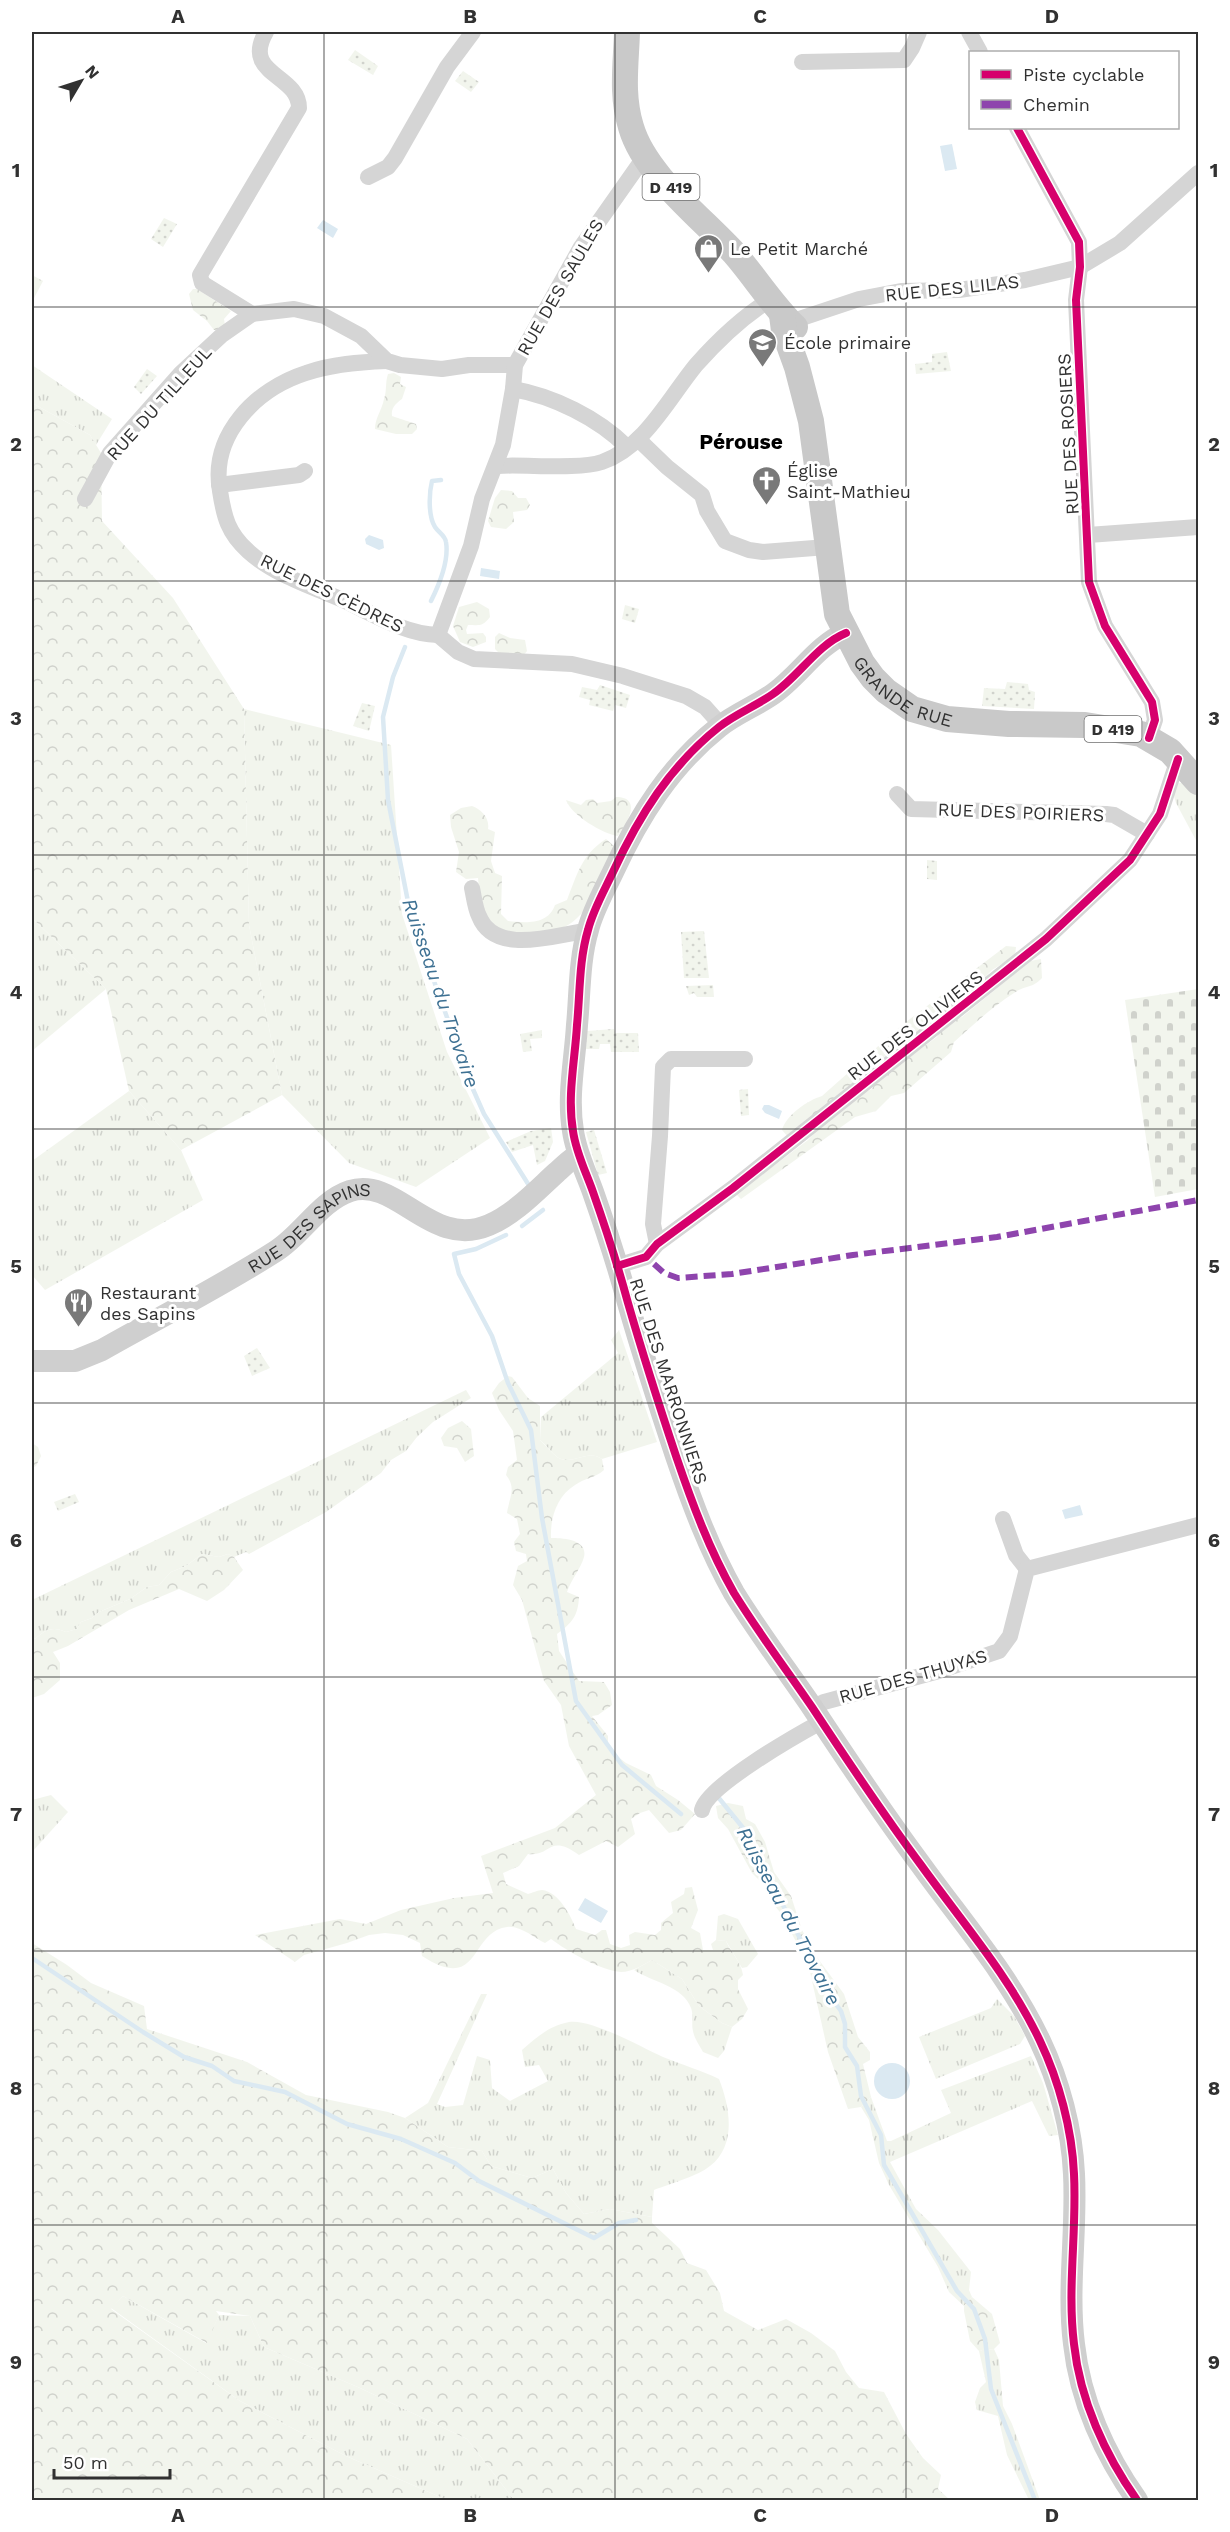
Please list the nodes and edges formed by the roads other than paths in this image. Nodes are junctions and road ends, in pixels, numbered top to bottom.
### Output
1 (266, 32) edge
2 (473, 32) edge
3 (627, 32) edge
4 (919, 32) edge
5 (969, 32) edge
6 (979, 51) edge
7 (802, 62) dead end
8 (1018, 129) edge
9 (645, 156) junction
10 (1198, 173) edge
11 (368, 177) dead end
12 (1080, 267) junction
13 (252, 314) junction
14 (782, 315) junction
15 (387, 361) junction
16 (514, 365) junction
17 (513, 389) junction
18 (632, 443) junction
19 (496, 466) junction
20 (305, 471) dead end
21 (219, 484) junction
22 (85, 499) dead end
23 (1198, 527) edge
24 (1088, 535) junction
25 (827, 547) junction
26 (846, 633) junction
27 (438, 635) junction
28 (721, 725) junction
29 (1149, 738) junction
30 (1178, 759) junction
31 (1198, 782) edge
32 (897, 794) dead end
33 (1147, 834) junction
34 (472, 888) dead end
35 (587, 933) junction
36 (745, 1059) dead end
37 (578, 1155) junction
38 (657, 1244) junction
39 (617, 1266) junction
40 (32, 1361) edge
41 (1003, 1519) dead end
42 (1198, 1525) edge
43 (1027, 1569) junction
44 (817, 1715) junction
45 (702, 1810) dead end
46 (1137, 2500) edge

1 - 13 street
2 - 11 street
3 - 9 main road, GRANDE RUE / D 419
4 - 7 street
5 - 6 street
8 - 12 street, RUE DES ROSIERS
9 - 14 main road, GRANDE RUE / D 419
9 - 16 street, RUE DES SAULES
10 - 12 street, RUE DES LILAS
12 - 14 street, RUE DES LILAS
12 - 24 street, RUE DES ROSIERS
13 - 15 street, RUE DU TILLEUL
13 - 22 street, RUE DU TILLEUL
14 - 18 street, RUE DES LILAS
14 - 25 main road
14 - 26 main road, GRANDE RUE / D 419
15 - 16 street
15 - 21 street, RUE DES CÈDRES
16 - 17 street, RUE DES SAULES
17 - 18 street
17 - 19 street, RUE DES SAULES
18 - 19 street
18 - 25 street
19 - 27 street, RUE DES SAULES
20 - 21 street
21 - 27 street, RUE DES CÈDRES
23 - 24 street
24 - 29 street, RUE DES ROSIERS
25 - 26 main road
26 - 28 street, RUE DES MARRONNIERS
26 - 29 main road, GRANDE RUE / D 419
27 - 28 street
28 - 35 street, RUE DES MARRONNIERS
29 - 30 main road, GRANDE RUE / D 419
30 - 31 main road, GRANDE RUE / D 419
30 - 33 street, RUE DES OLIVIERS
32 - 33 street, RUE DES POIRIERS
33 - 38 street, RUE DES OLIVIERS
34 - 35 street
35 - 37 street, RUE DES MARRONNIERS
36 - 38 street
37 - 39 street, RUE DES MARRONNIERS
37 - 40 street, RUE DES SAPINS
38 - 39 street, RUE DES OLIVIERS
39 - 44 street, RUE DES MARRONNIERS
41 - 43 street
42 - 43 street
43 - 44 street, RUE DES THUYAS
44 - 45 street, RUE DES THUYAS
44 - 46 street, RUE DES MARRONNIERS

